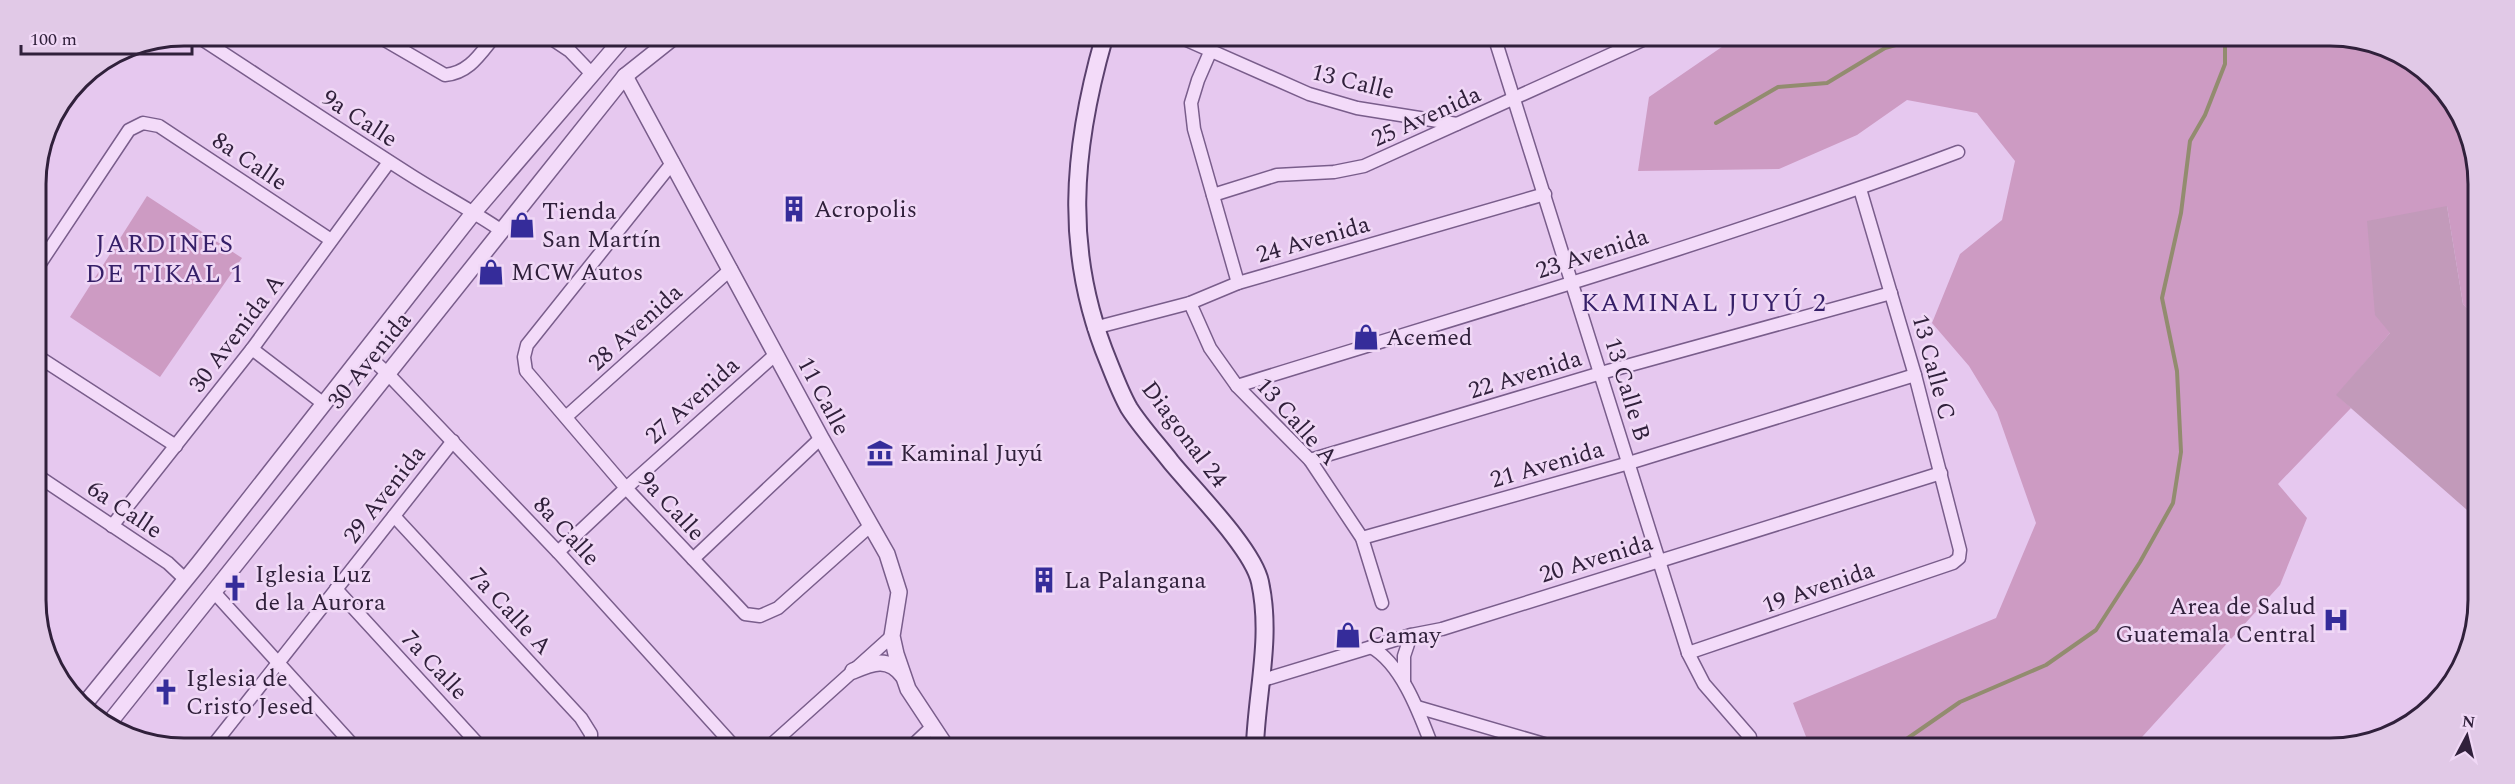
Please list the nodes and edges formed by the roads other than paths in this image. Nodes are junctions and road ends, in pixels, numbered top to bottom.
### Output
1 (212, 46) edge
2 (394, 46) edge
3 (486, 46) edge
4 (562, 46) edge
5 (616, 46) edge
6 (660, 46) edge
7 (1102, 46) edge
8 (1200, 46) edge
9 (1497, 46) edge
10 (1631, 46) edge
11 (1211, 51) junction
12 (591, 73) junction
13 (624, 76) junction
14 (1515, 100) junction
15 (1457, 124) junction
16 (1958, 152) dead end
17 (389, 162) junction
18 (673, 162) junction
19 (1860, 189) junction
20 (1545, 194) junction
21 (1213, 195) junction
22 (474, 212) junction
23 (502, 231) junction
24 (331, 240) junction
25 (47, 253) edge
26 (731, 269) junction
27 (1572, 282) junction
28 (1238, 283) junction
29 (1892, 293) junction
30 (1190, 303) junction
31 (1094, 328) junction
32 (252, 349) junction
33 (365, 353) junction
34 (776, 354) junction
35 (47, 362) edge
36 (387, 373) junction
37 (1601, 373) junction
38 (1915, 375) junction
39 (1237, 386) junction
40 (324, 404) junction
41 (567, 416) junction
42 (821, 438) junction
43 (453, 441) junction
44 (176, 446) junction
45 (1310, 460) junction
46 (1629, 463) junction
47 (1941, 473) junction
48 (46, 482) edge
49 (626, 488) junction
50 (394, 516) junction
51 (112, 526) junction
52 (870, 526) junction
53 (1362, 538) junction
54 (558, 552) junction
55 (1959, 558) joint
56 (693, 559) junction
57 (1659, 561) junction
58 (186, 580) junction
59 (336, 589) junction
60 (213, 591) junction
61 (1382, 603) dead end
62 (1411, 635) junction
63 (892, 636) junction
64 (1371, 647) junction
65 (1688, 653) junction
66 (278, 663) junction
67 (853, 671) junction
68 (903, 676) junction
69 (1263, 680) junction
70 (1404, 686) junction
71 (89, 699) edge
72 (1418, 707) junction
73 (114, 717) edge
74 (932, 727) junction
75 (1429, 737) edge
76 (1513, 737) edge
77 (1750, 737) dead end
78 (222, 738) edge
79 (346, 738) edge
80 (472, 738) edge
81 (590, 738) edge
82 (726, 738) edge
83 (779, 738) edge
84 (921, 738) edge
85 (940, 738) edge
86 (1256, 738) edge

1 - 17 street, 9a Calle
2 - 3 street
4 - 12 street
5 - 12 street, 30 Avenida
6 - 13 street, 30 Avenida
7 - 31 main road, Diagonal 24
8 - 11 street, 13 Calle
9 - 14 street, 13 Calle B
10 - 14 street, 25 Avenida
11 - 15 street, 13 Calle
11 - 21 street
12 - 22 street, 30 Avenida
13 - 18 street, 11 Calle
13 - 23 street, 30 Avenida
14 - 15 street, 25 Avenida
14 - 20 street, 13 Calle B
15 - 21 street, 25 Avenida
16 - 19 street, 23 Avenida
17 - 22 street, 9a Calle
17 - 24 street, 30 Avenida A
18 - 26 street, 11 Calle
18 - 41 street, 9a Calle
19 - 27 street, 23 Avenida
19 - 29 street, 13 Calle C
20 - 27 street, 13 Calle B
20 - 28 street, 24 Avenida
21 - 28 street
22 - 23 street, 9a Calle
22 - 33 street, 30 Avenida
23 - 36 street, 30 Avenida
24 - 25 street, 8a Calle
24 - 32 street, 30 Avenida A
26 - 34 street, 11 Calle
26 - 41 street, 28 Avenida
27 - 37 street, 13 Calle B
27 - 39 street, 23 Avenida
28 - 30 street, 24 Avenida
29 - 37 street, 22 Avenida
29 - 38 street, 13 Calle C
30 - 31 street, 24 Avenida
30 - 39 street, 13 Calle A
31 - 69 main road, Diagonal 24
32 - 40 street
32 - 44 street, 30 Avenida A
33 - 36 street, 8a Calle
33 - 40 street, 30 Avenida
34 - 42 street, 11 Calle
34 - 49 street, 27 Avenida
35 - 44 street
36 - 43 street, 8a Calle
36 - 60 street, 30 Avenida
37 - 45 street, 22 Avenida
37 - 46 street, 13 Calle B
38 - 46 street, 21 Avenida
38 - 47 street, 13 Calle C
39 - 45 street, 13 Calle A
40 - 58 street, 30 Avenida
41 - 49 street, 9a Calle
42 - 52 street, 11 Calle
42 - 56 street
43 - 50 street, 29 Avenida
43 - 54 street, 8a Calle
44 - 51 street, 30 Avenida A
45 - 53 street, 13 Calle A
46 - 53 street, 21 Avenida
46 - 57 street, 13 Calle B
47 - 55 street, 13 Calle C
47 - 57 street, 20 Avenida
48 - 51 street, 6a Calle
49 - 54 street, 27 Avenida
49 - 56 street, 9a Calle
50 - 59 street, 29 Avenida
50 - 81 street, 7a Calle A
51 - 58 street, 6a Calle
52 - 56 street, 9a Calle
52 - 63 street, 11 Calle
53 - 61 street, 13 Calle A
54 - 82 street, 8a Calle
55 - 65 street, 19 Avenida
57 - 62 street, 20 Avenida
57 - 65 street, 13 Calle B
58 - 71 street, 30 Avenida
59 - 66 street, 29 Avenida
59 - 80 street, 7a Calle
60 - 66 street
60 - 73 street, 30 Avenida
62 - 64 street, 20 Avenida
62 - 70 street
63 - 67 street
63 - 68 street, 11 Calle
64 - 69 street, 20 Avenida
64 - 70 street
65 - 77 street, 13 Calle B
66 - 78 street, 29 Avenida
66 - 79 street
67 - 68 street
67 - 83 street
68 - 74 street, 11 Calle
69 - 86 main road, Diagonal 24
70 - 72 street
72 - 75 street
72 - 76 street
74 - 84 street
74 - 85 street, 11 Calle

